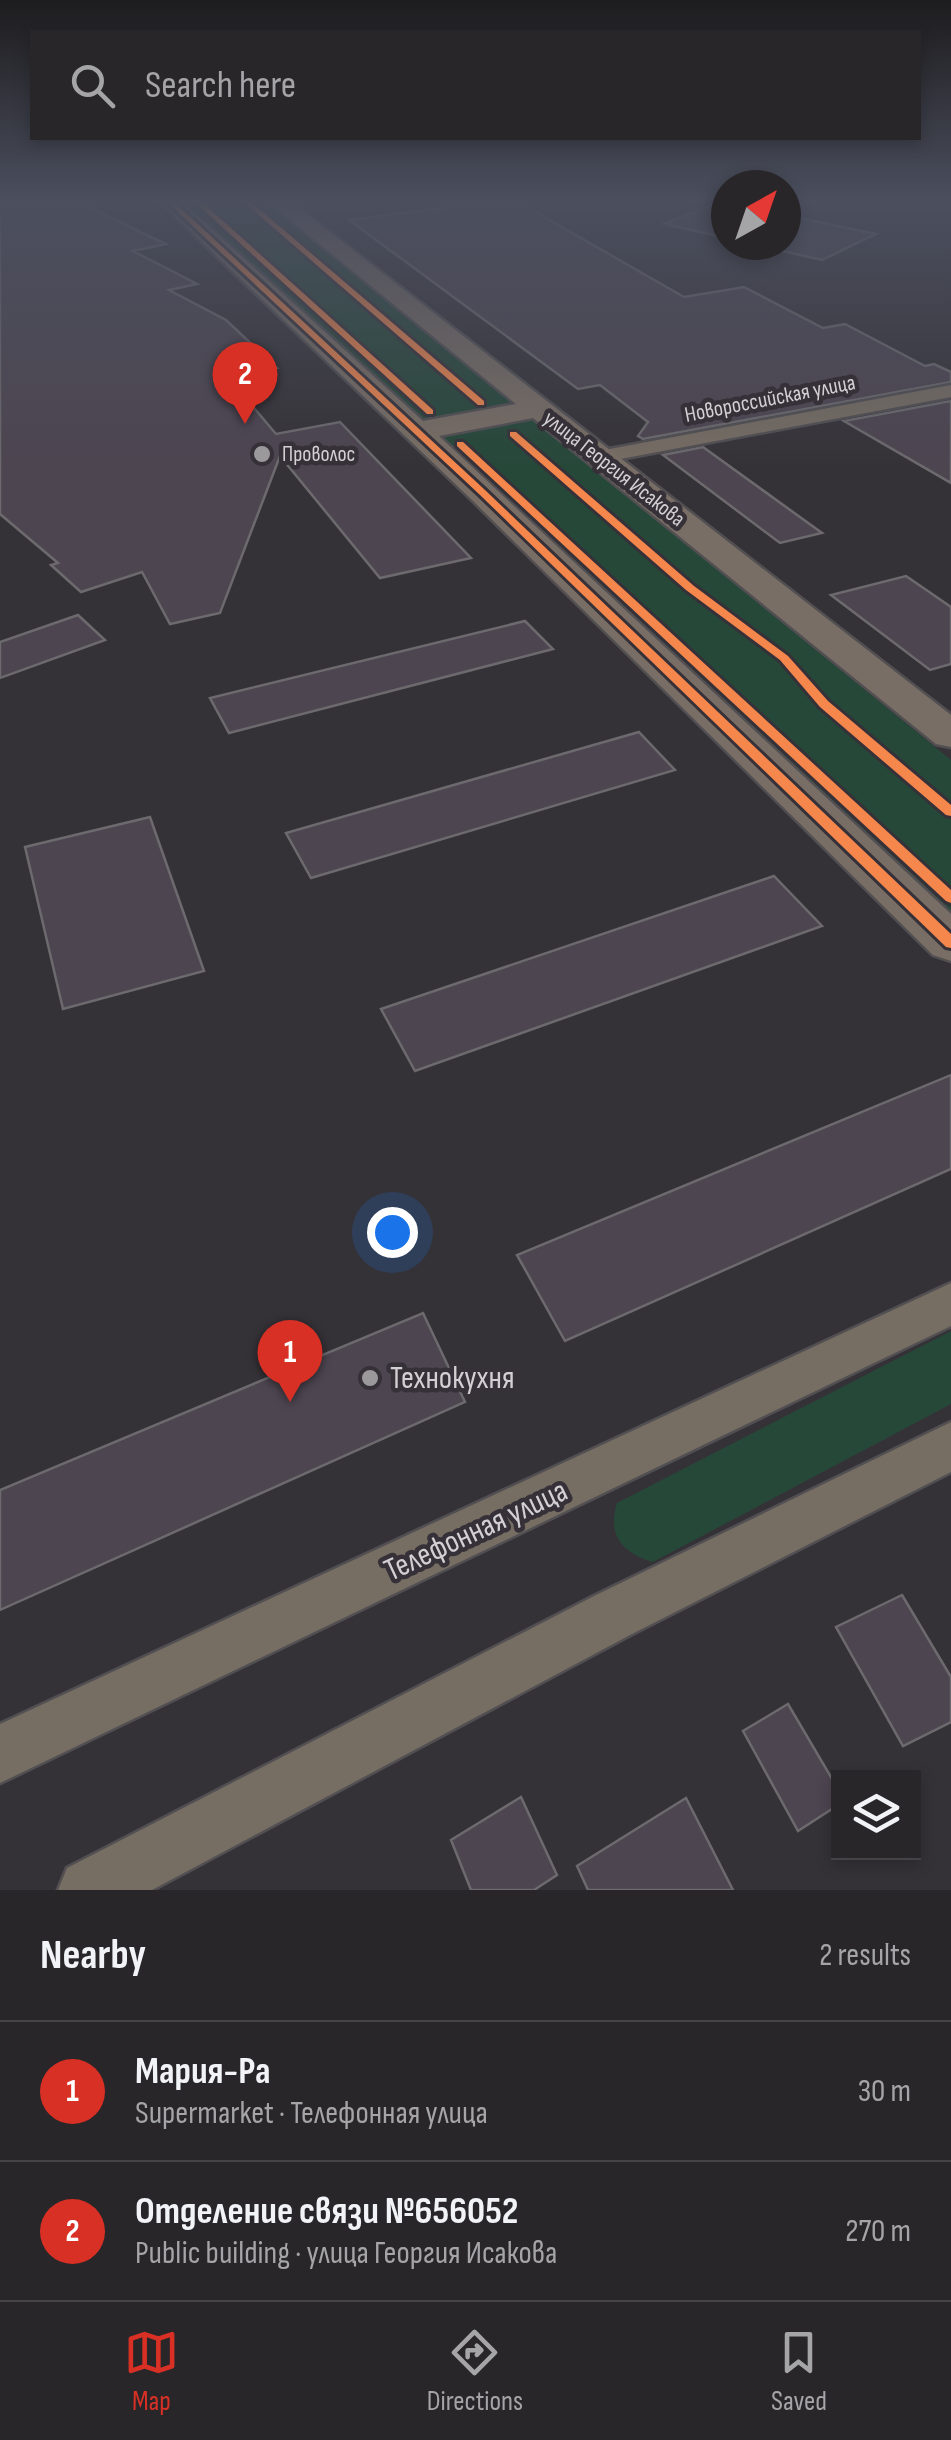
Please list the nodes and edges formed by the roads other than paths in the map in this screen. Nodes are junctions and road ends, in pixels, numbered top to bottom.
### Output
1 (265, 290) edge
2 (389, 290) edge
3 (951, 391) edge
4 (538, 408) junction
5 (417, 431) junction
6 (599, 457) junction
7 (951, 735) edge
8 (951, 942) edge
9 (951, 1304) edge
10 (951, 1446) edge
11 (0, 1754) edge
12 (89, 1890) edge

1 - 5 street
2 - 4 street, улица Георгия Исакова
3 - 6 street, Новороссийская улица
4 - 5 street
4 - 6 street, улица Георгия Исакова
5 - 8 street
6 - 7 street, улица Георгия Исакова
9 - 11 street, Телефонная улица
10 - 12 street

